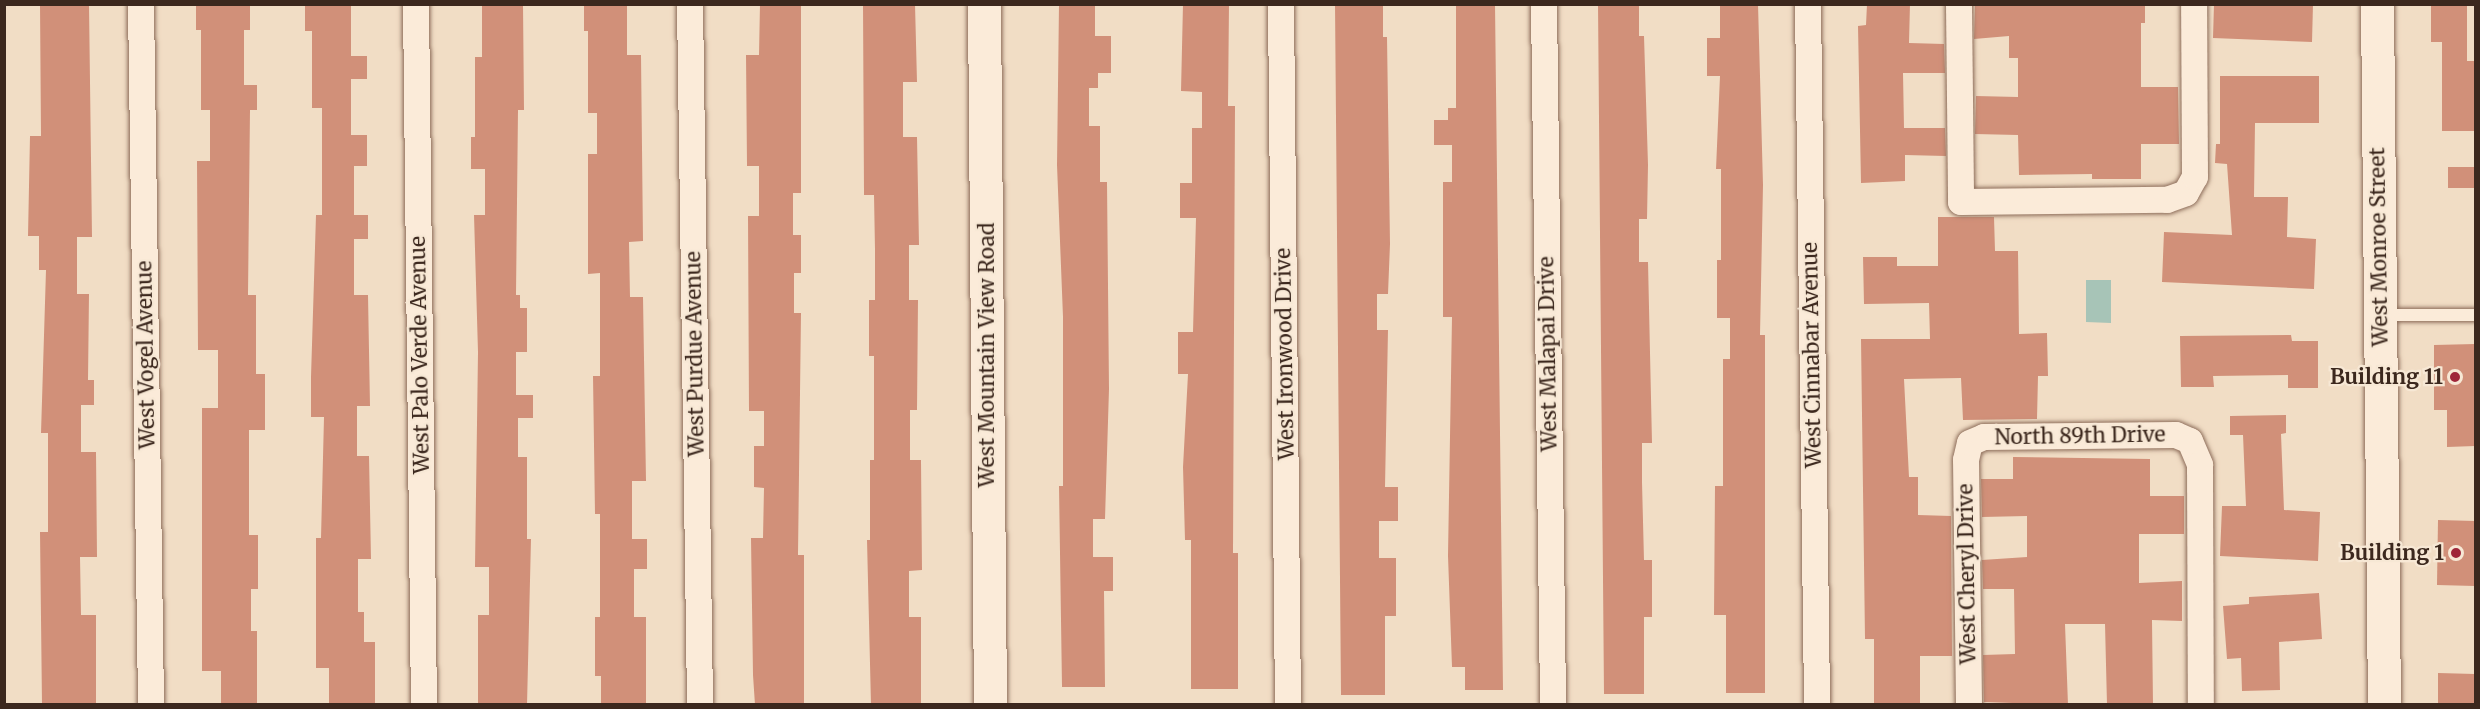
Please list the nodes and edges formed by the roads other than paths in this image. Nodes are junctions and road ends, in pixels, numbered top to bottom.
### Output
1 (141, 4) edge
2 (416, 4) edge
3 (690, 4) edge
4 (984, 4) edge
5 (1281, 4) edge
6 (1544, 4) edge
7 (1808, 4) edge
8 (1959, 4) edge
9 (2194, 4) edge
10 (2377, 4) edge
11 (2380, 315) junction
12 (2475, 315) edge
13 (1970, 443) joint
14 (151, 705) edge
15 (424, 705) edge
16 (700, 705) edge
17 (990, 705) edge
18 (1288, 705) edge
19 (1553, 705) edge
20 (1817, 705) edge
21 (1969, 705) edge
22 (2201, 705) edge
23 (2384, 705) edge

1 - 14 street, West Vogel Avenue
2 - 15 street, West Palo Verde Avenue
3 - 16 street, West Purdue Avenue
4 - 17 street, West Mountain View Road
5 - 18 street, West Ironwood Drive
6 - 19 street, West Malapai Drive
7 - 20 street, West Cinnabar Avenue
8 - 9 street
10 - 11 street, West Monroe Street
11 - 12 lane
11 - 23 street, West Monroe Street
13 - 21 street, West Cheryl Drive
13 - 22 street, North 89th Drive

